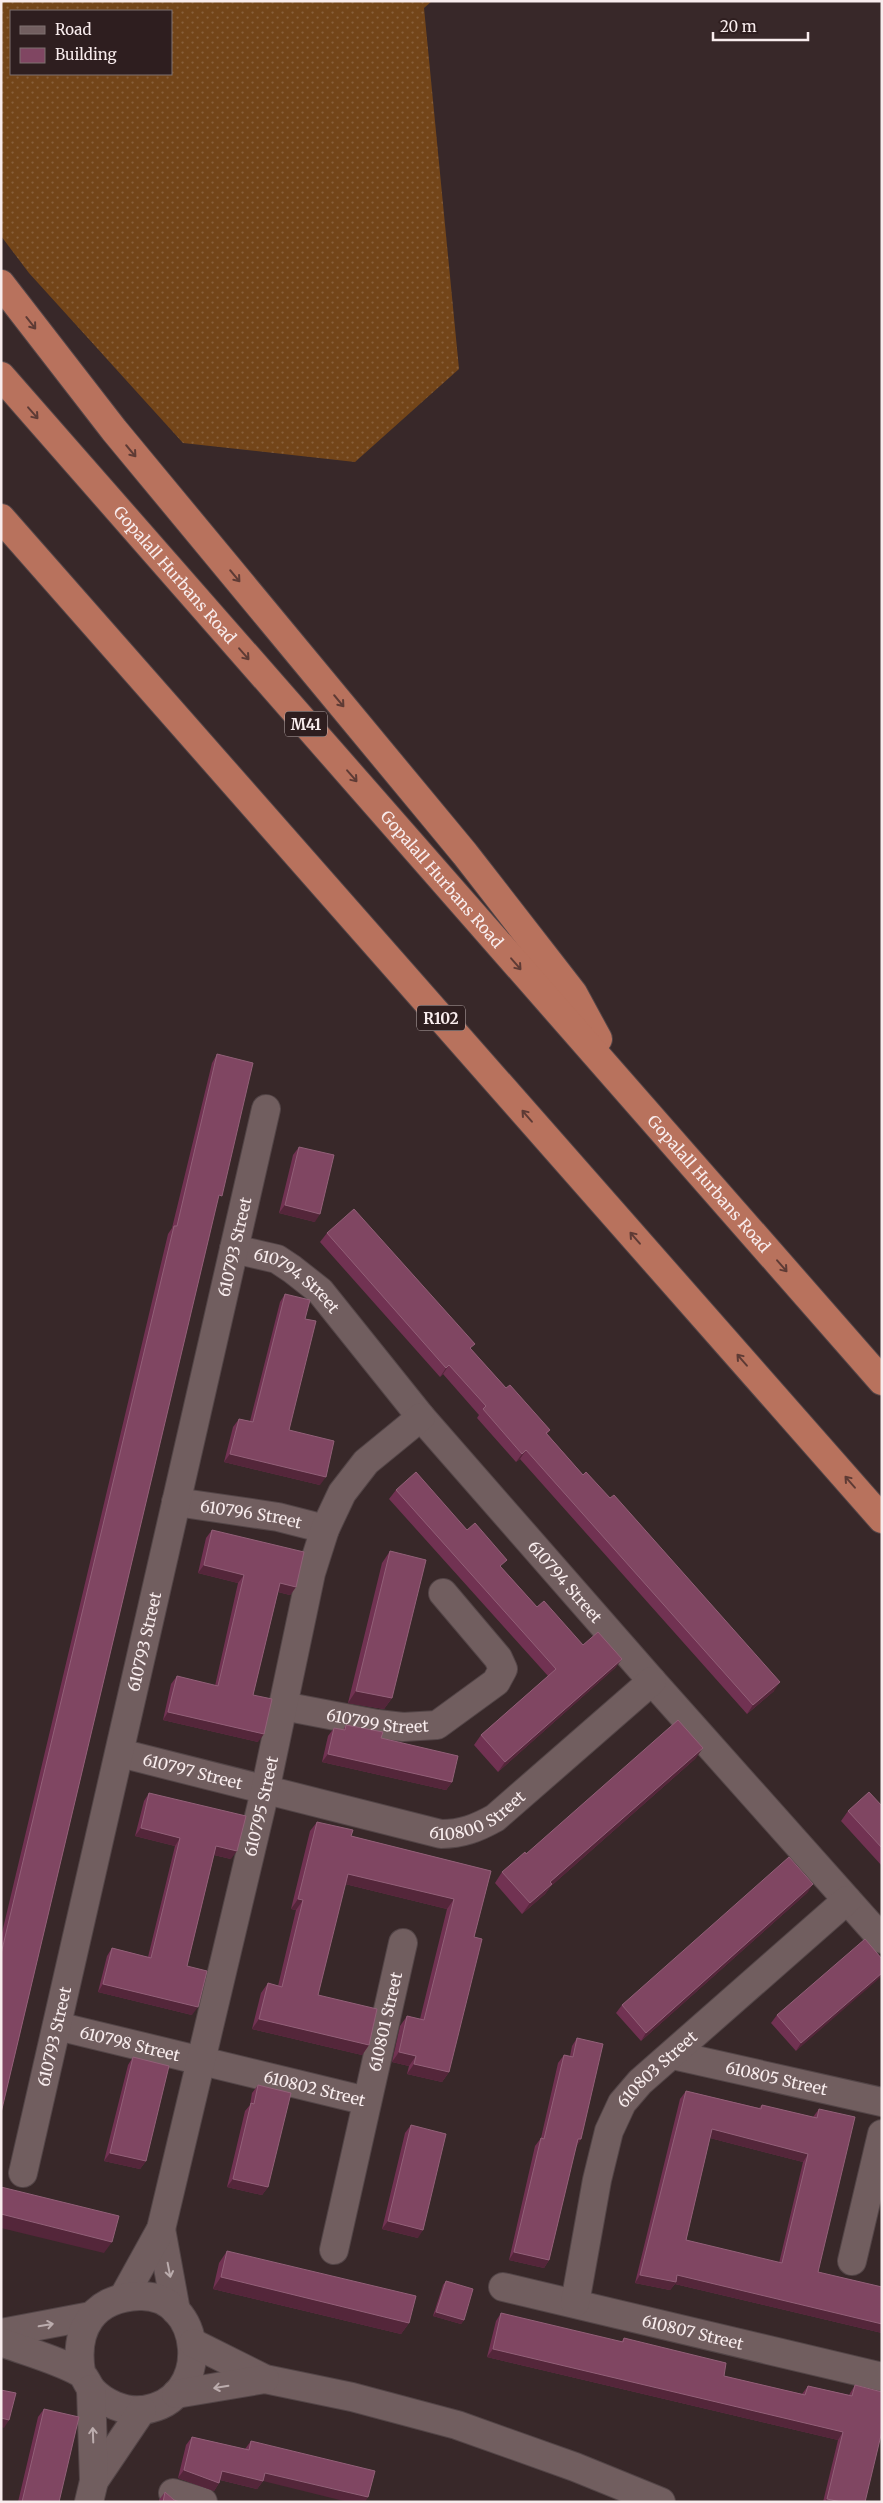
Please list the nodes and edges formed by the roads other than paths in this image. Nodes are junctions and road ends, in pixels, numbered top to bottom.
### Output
1 (1, 284) edge
2 (1, 376) edge
3 (1, 518) edge
4 (612, 1071) junction
5 (266, 1109) dead end
6 (234, 1249) junction
7 (882, 1381) edge
8 (421, 1417) junction
9 (176, 1502) junction
10 (882, 1519) edge
11 (325, 1528) junction
12 (442, 1593) dead end
13 (652, 1682) junction
14 (283, 1706) junction
15 (120, 1753) junction
16 (265, 1790) junction
17 (847, 1900) junction
18 (882, 1939) edge
19 (403, 1943) dead end
20 (57, 2026) junction
21 (672, 2055) junction
22 (202, 2060) junction
23 (367, 2101) junction
24 (882, 2102) edge
25 (882, 2134) edge
26 (23, 2173) dead end
27 (161, 2229) junction
28 (334, 2250) dead end
29 (852, 2261) dead end
30 (503, 2287) dead end
31 (124, 2296) junction
32 (575, 2304) junction
33 (176, 2311) junction
34 (91, 2316) junction
35 (1, 2333) edge
36 (1, 2342) edge
37 (193, 2343) junction
38 (882, 2377) edge
39 (265, 2379) junction
40 (86, 2381) junction
41 (176, 2394) junction
42 (142, 2410) junction
43 (92, 2492) edge
44 (173, 2493) dead end
45 (203, 2502) edge
46 (661, 2502) edge

1 -> 4 highway
2 -> 4 highway, Gopalall Hurbans Road / M41
10 -> 3 highway, R102
4 -> 7 highway, Gopalall Hurbans Road
5 - 6 street, 610793 Street
6 - 8 street, 610794 Street
6 - 9 street, 610793 Street
8 - 11 street, 610795 Street
8 - 13 street, 610794 Street
9 - 11 street, 610796 Street
9 - 15 street, 610793 Street
11 - 14 street, 610795 Street
12 - 14 street, 610799 Street
13 - 16 street, 610800 Street
13 - 17 street, 610794 Street
14 - 16 street, 610795 Street
15 - 16 street, 610797 Street
15 - 20 street, 610793 Street
16 - 22 street, 610795 Street
17 - 18 street, 610794 Street
17 - 21 street, 610803 Street
19 - 23 street, 610801 Street
20 - 22 street, 610798 Street
20 - 26 street, 610793 Street
21 - 24 street, 610805 Street
21 - 32 street, 610803 Street
22 - 23 street, 610802 Street
22 - 27 street, 610795 Street
23 - 28 street, 610802 Street
25 - 29 street
27 - 31 street
27 -> 33 street
30 - 32 street, 610807 Street
31 - 33 street
31 - 34 street
32 - 38 street, 610807 Street
33 - 37 street
35 -> 34 street
34 - 40 street
36 - 40 street
37 - 39 street
37 - 41 street
39 -> 41 street
39 - 46 street
40 - 42 street
43 -> 40 street
41 - 42 street
42 - 43 street
44 - 45 street

